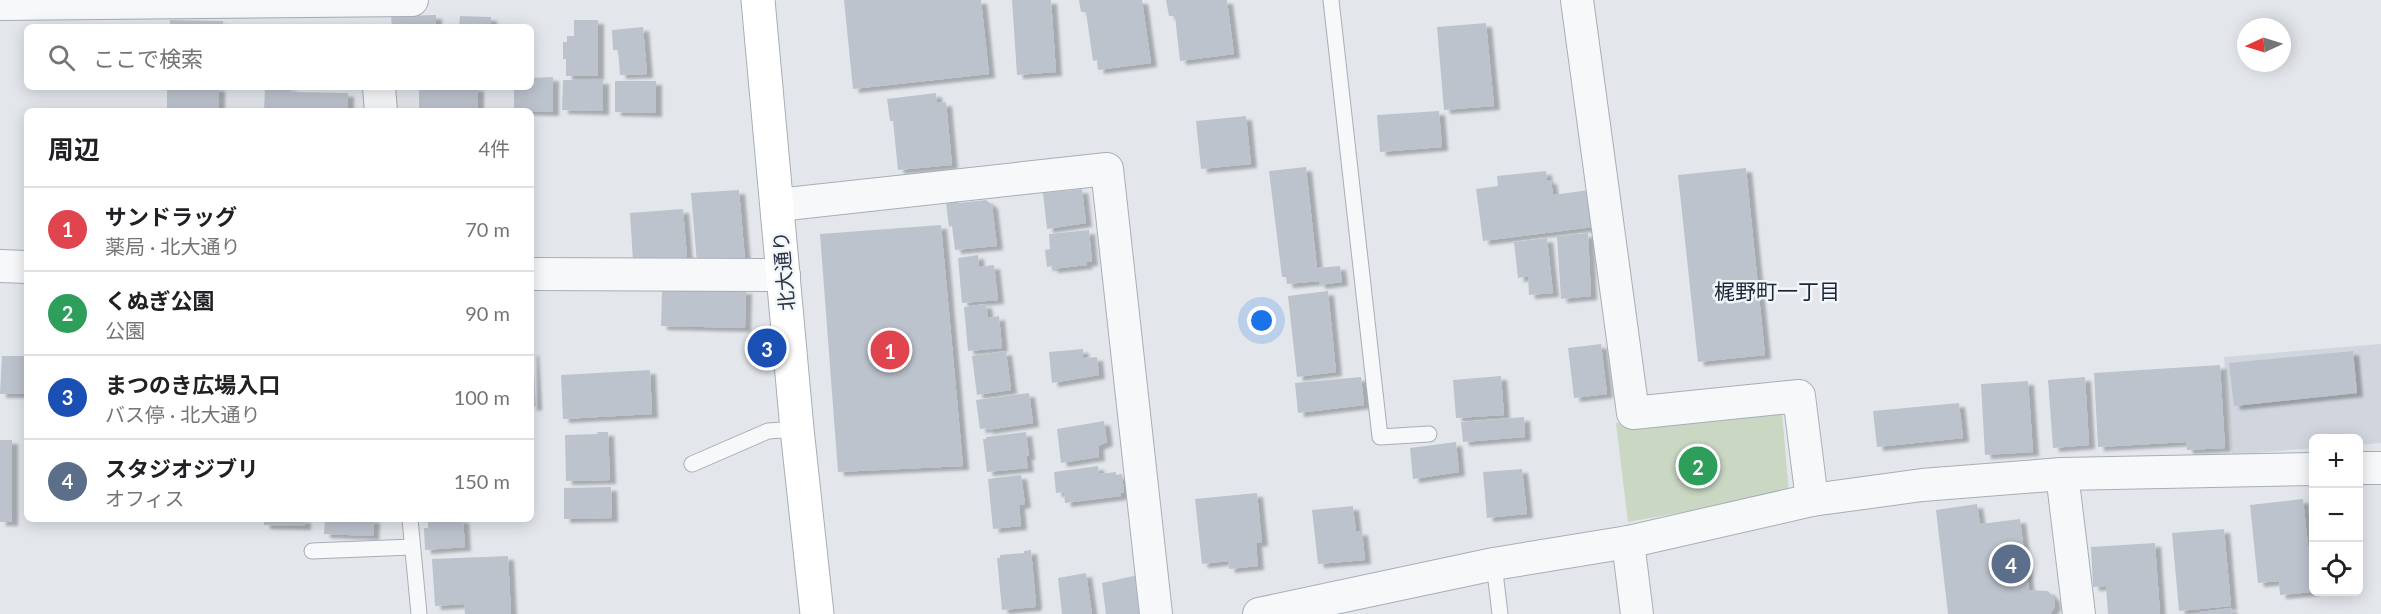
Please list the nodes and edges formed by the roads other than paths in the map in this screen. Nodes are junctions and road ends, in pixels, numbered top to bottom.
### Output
1 (412, 0) edge
2 (758, 0) edge
3 (1331, 0) edge
4 (1577, 0) edge
5 (270, 2) edge
6 (0, 4) edge
7 (374, 14) edge
8 (379, 90) edge
9 (381, 108) edge
10 (778, 205) junction
11 (0, 266) edge
12 (24, 267) edge
13 (534, 274) edge
14 (784, 275) junction
15 (797, 429) junction
16 (1429, 434) dead end
17 (692, 464) dead end
18 (2363, 468) edge
19 (2381, 468) edge
20 (2309, 469) edge
21 (2062, 474) junction
22 (1812, 500) junction
23 (410, 522) edge
24 (1628, 542) junction
25 (412, 547) junction
26 (312, 551) dead end
27 (1494, 564) junction
28 (419, 614) edge
29 (817, 614) edge
30 (1156, 614) edge
31 (1259, 614) edge
32 (1500, 614) edge
33 (1637, 614) edge
34 (2079, 614) edge

1 - 7 street
2 - 10 street, 北大通り
3 - 16 lane
4 - 22 street
5 - 6 street
5 - 7 street
8 - 9 street
10 - 14 street, 北大通り
10 - 30 street
11 - 12 street
13 - 14 street
14 - 15 street, 北大通り
15 - 17 lane
15 - 29 street, 北大通り
18 - 19 street
20 - 21 street
21 - 22 street
21 - 34 street
22 - 24 street
23 - 25 lane
24 - 27 street
24 - 33 street
25 - 26 lane
25 - 28 lane
27 - 31 street
27 - 32 lane

